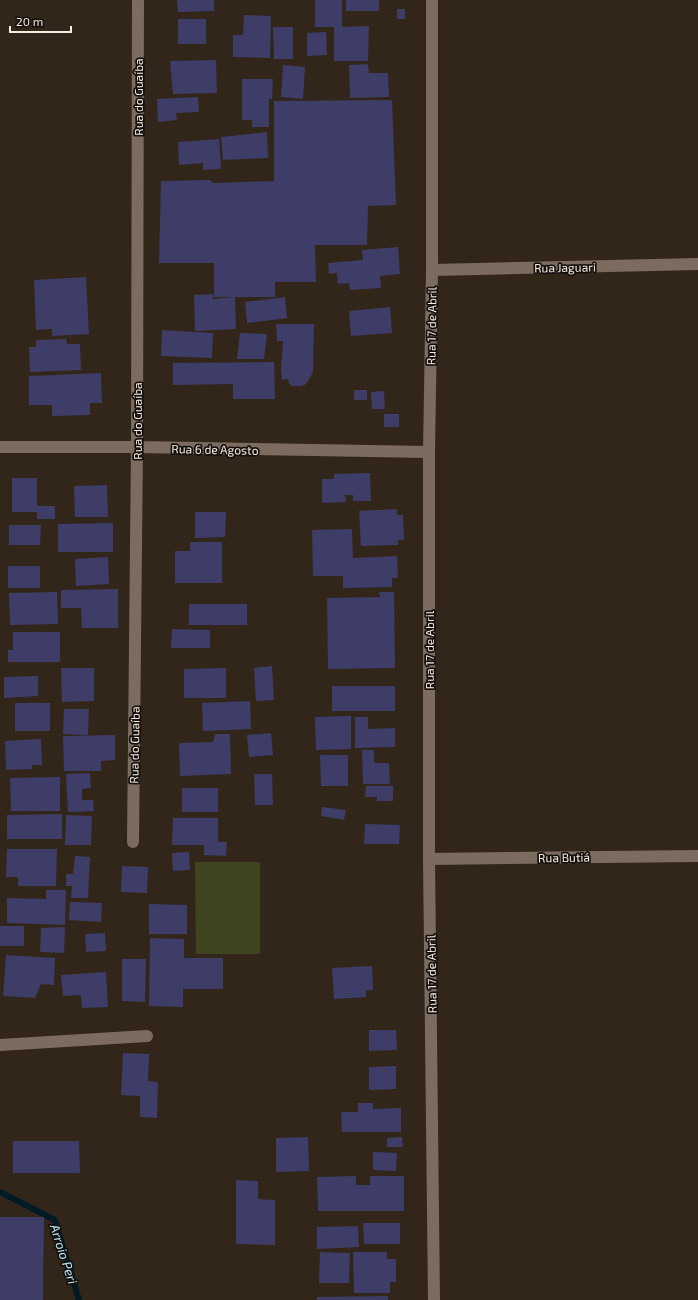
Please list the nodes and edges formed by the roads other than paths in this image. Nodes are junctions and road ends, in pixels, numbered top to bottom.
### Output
1 (138, 0) edge
2 (432, 0) edge
3 (698, 264) edge
4 (432, 270) junction
5 (0, 448) edge
6 (137, 448) junction
7 (429, 452) junction
8 (133, 842) dead end
9 (698, 856) edge
10 (429, 859) junction
11 (147, 1036) dead end
12 (0, 1045) edge
13 (434, 1300) edge

1 - 6 street, Rua do Guaíba
2 - 4 street, Rua 17 de Abril
3 - 4 street, Rua Jaguari
4 - 7 street, Rua 17 de Abril
5 - 6 street, Rua 6 de Agosto
6 - 7 street, Rua 6 de Agosto
6 - 8 street, Rua do Guaíba
7 - 10 street, Rua 17 de Abril
9 - 10 street, Rua Butiá
10 - 13 street, Rua 17 de Abril
11 - 12 street

